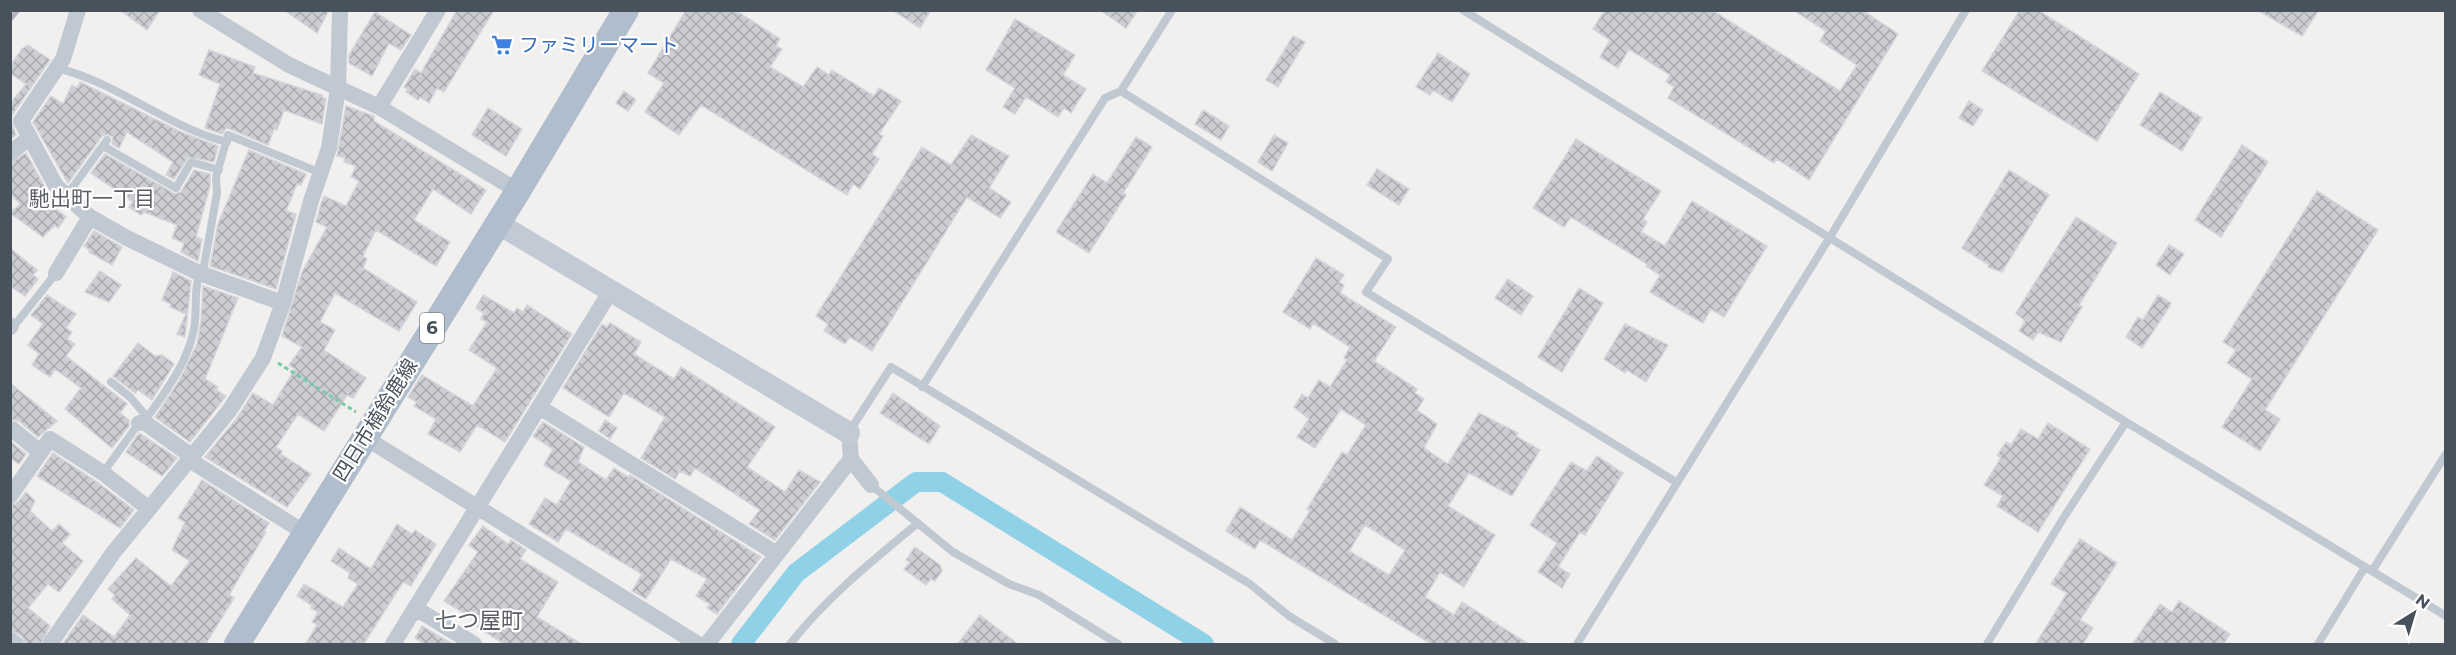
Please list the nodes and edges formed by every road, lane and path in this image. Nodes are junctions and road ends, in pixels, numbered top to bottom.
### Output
1 (78, 10) edge
2 (200, 10) edge
3 (340, 10) edge
4 (438, 10) edge
5 (1172, 10) edge
6 (1463, 10) edge
7 (1966, 10) edge
8 (618, 14) edge
9 (57, 67) junction
10 (338, 88) junction
11 (1121, 91) junction
12 (379, 107) junction
13 (29, 138) junction
14 (226, 142) junction
15 (10, 153) edge
16 (219, 170) junction
17 (322, 173) junction
18 (518, 191) junction
19 (67, 195) junction
20 (90, 217) junction
21 (497, 223) junction
22 (1830, 237) junction
23 (56, 273) joint
24 (199, 273) junction
25 (610, 292) junction
26 (283, 303) junction
27 (11, 326) edge
28 (264, 354) junction
29 (111, 382) dead end
30 (922, 387) junction
31 (539, 407) junction
32 (143, 421) junction
33 (2126, 422) junction
34 (12, 429) edge
35 (369, 430) junction
36 (849, 433) junction
37 (40, 452) junction
38 (2445, 454) edge
39 (189, 457) junction
40 (851, 459) junction
41 (103, 473) junction
42 (1676, 482) junction
43 (871, 485) joint
44 (10, 496) edge
45 (148, 508) junction
46 (477, 508) junction
47 (918, 523) junction
48 (305, 533) junction
49 (777, 554) junction
50 (2368, 569) junction
51 (415, 608) junction
52 (2445, 616) edge
53 (10, 640) edge
54 (242, 643) edge
55 (16, 645) edge
56 (50, 645) edge
57 (393, 645) edge
58 (474, 645) edge
59 (698, 645) edge
60 (706, 645) edge
61 (790, 645) edge
62 (1118, 645) edge
63 (1335, 645) edge
64 (1577, 645) edge
65 (1987, 645) edge
66 (2318, 645) edge

1 - 9 street
2 - 10 street
3 - 10 street
4 - 12 street
5 - 11 lane
6 - 22 lane
7 - 22 lane
8 - 18 main road, 四日市楠鈴鹿線 / 6
9 - 13 street
9 - 14 lane
10 - 12 street
10 - 17 street
11 - 30 lane
11 - 42 lane
12 - 18 street
13 - 15 street
13 - 19 street
14 - 16 lane
14 - 17 lane
16 - 19 lane
16 - 24 lane
17 - 26 street
18 - 21 main road, 四日市楠鈴鹿線 / 6
19 - 20 street
20 - 23 street
20 - 24 street
21 - 25 street
21 - 35 main road, 四日市楠鈴鹿線 / 6
22 - 33 lane
22 - 42 lane
23 - 27 lane
24 - 26 street
24 - 32 lane
25 - 31 street
25 - 36 street
26 - 28 street
28 - 35 path
28 - 39 street
29 - 32 lane
30 - 36 lane
30 - 63 lane
31 - 46 street
31 - 49 street
32 - 39 street
32 - 41 lane
33 - 50 lane
33 - 65 lane
34 - 37 street
35 - 46 street
35 - 48 main road, 四日市楠鈴鹿線 / 6
36 - 40 street
37 - 41 street
37 - 44 street
38 - 50 lane
39 - 45 street
39 - 48 street
40 - 43 street
40 - 49 street
41 - 45 street
42 - 64 lane
43 - 47 lane
45 - 56 street
46 - 51 street
46 - 59 street
47 - 61 lane
47 - 62 lane
48 - 54 main road, 四日市楠鈴鹿線 / 6
49 - 60 street
50 - 52 lane
50 - 66 lane
51 - 57 street
51 - 58 street
53 - 55 street

